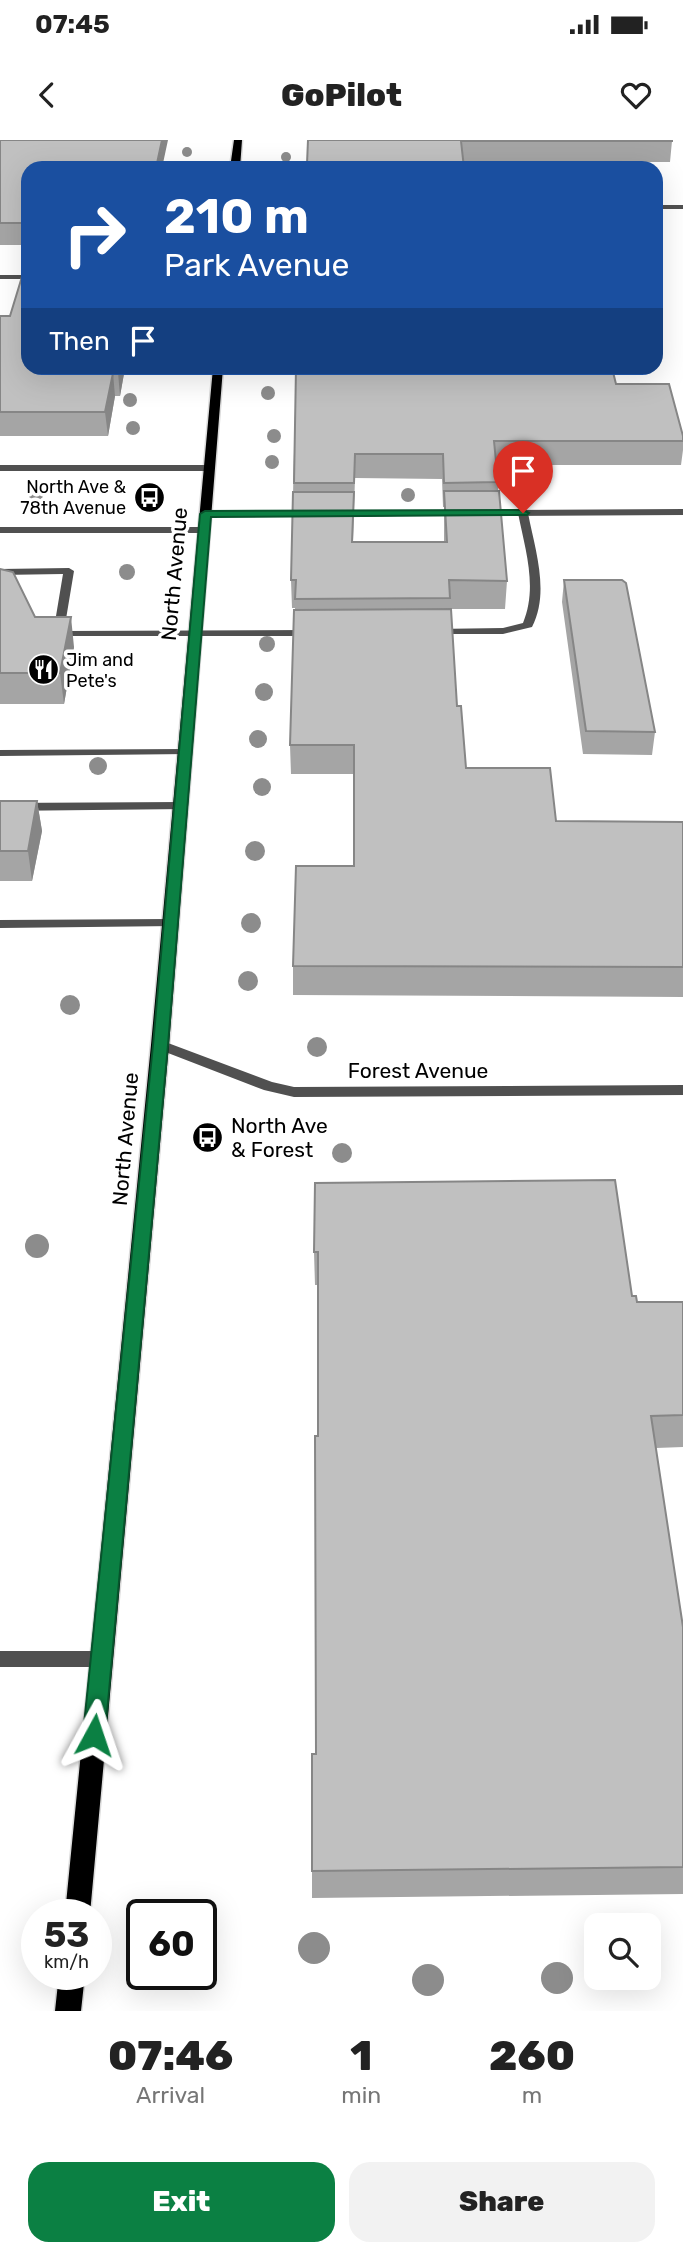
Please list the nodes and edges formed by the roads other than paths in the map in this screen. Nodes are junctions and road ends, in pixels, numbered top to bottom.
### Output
1 (238, 140) edge
2 (236, 161) edge
3 (663, 207) edge
4 (683, 207) edge
5 (21, 276) edge
6 (0, 277) edge
7 (217, 375) edge
8 (0, 468) edge
9 (209, 468) junction
10 (683, 512) edge
11 (523, 513) junction
12 (205, 522) junction
13 (0, 530) edge
14 (0, 572) edge
15 (324, 632) edge
16 (419, 632) edge
17 (195, 633) junction
18 (185, 752) junction
19 (0, 753) edge
20 (181, 806) junction
21 (0, 807) edge
22 (171, 923) junction
23 (0, 925) edge
24 (160, 1045) junction
25 (683, 1090) edge
26 (0, 1659) edge
27 (102, 1659) junction
28 (78, 1899) edge
29 (70, 1990) edge
30 (68, 2011) edge

1 - 2 main road
3 - 4 street
5 - 6 street
7 - 9 main road, North Avenue
8 - 9 street
9 - 12 main road, North Avenue
10 - 11 street
11 - 12 street
11 - 16 street
12 - 13 street
12 - 17 main road, North Avenue
14 - 17 street
15 - 17 street
17 - 18 main road, North Avenue
18 - 19 street
18 - 20 main road, North Avenue
20 - 21 street
20 - 22 main road, North Avenue
22 - 23 street
22 - 24 main road, North Avenue
24 - 25 street, Forest Avenue
24 - 27 main road, North Avenue
26 - 27 street
27 - 28 main road, North Avenue
29 - 30 main road

